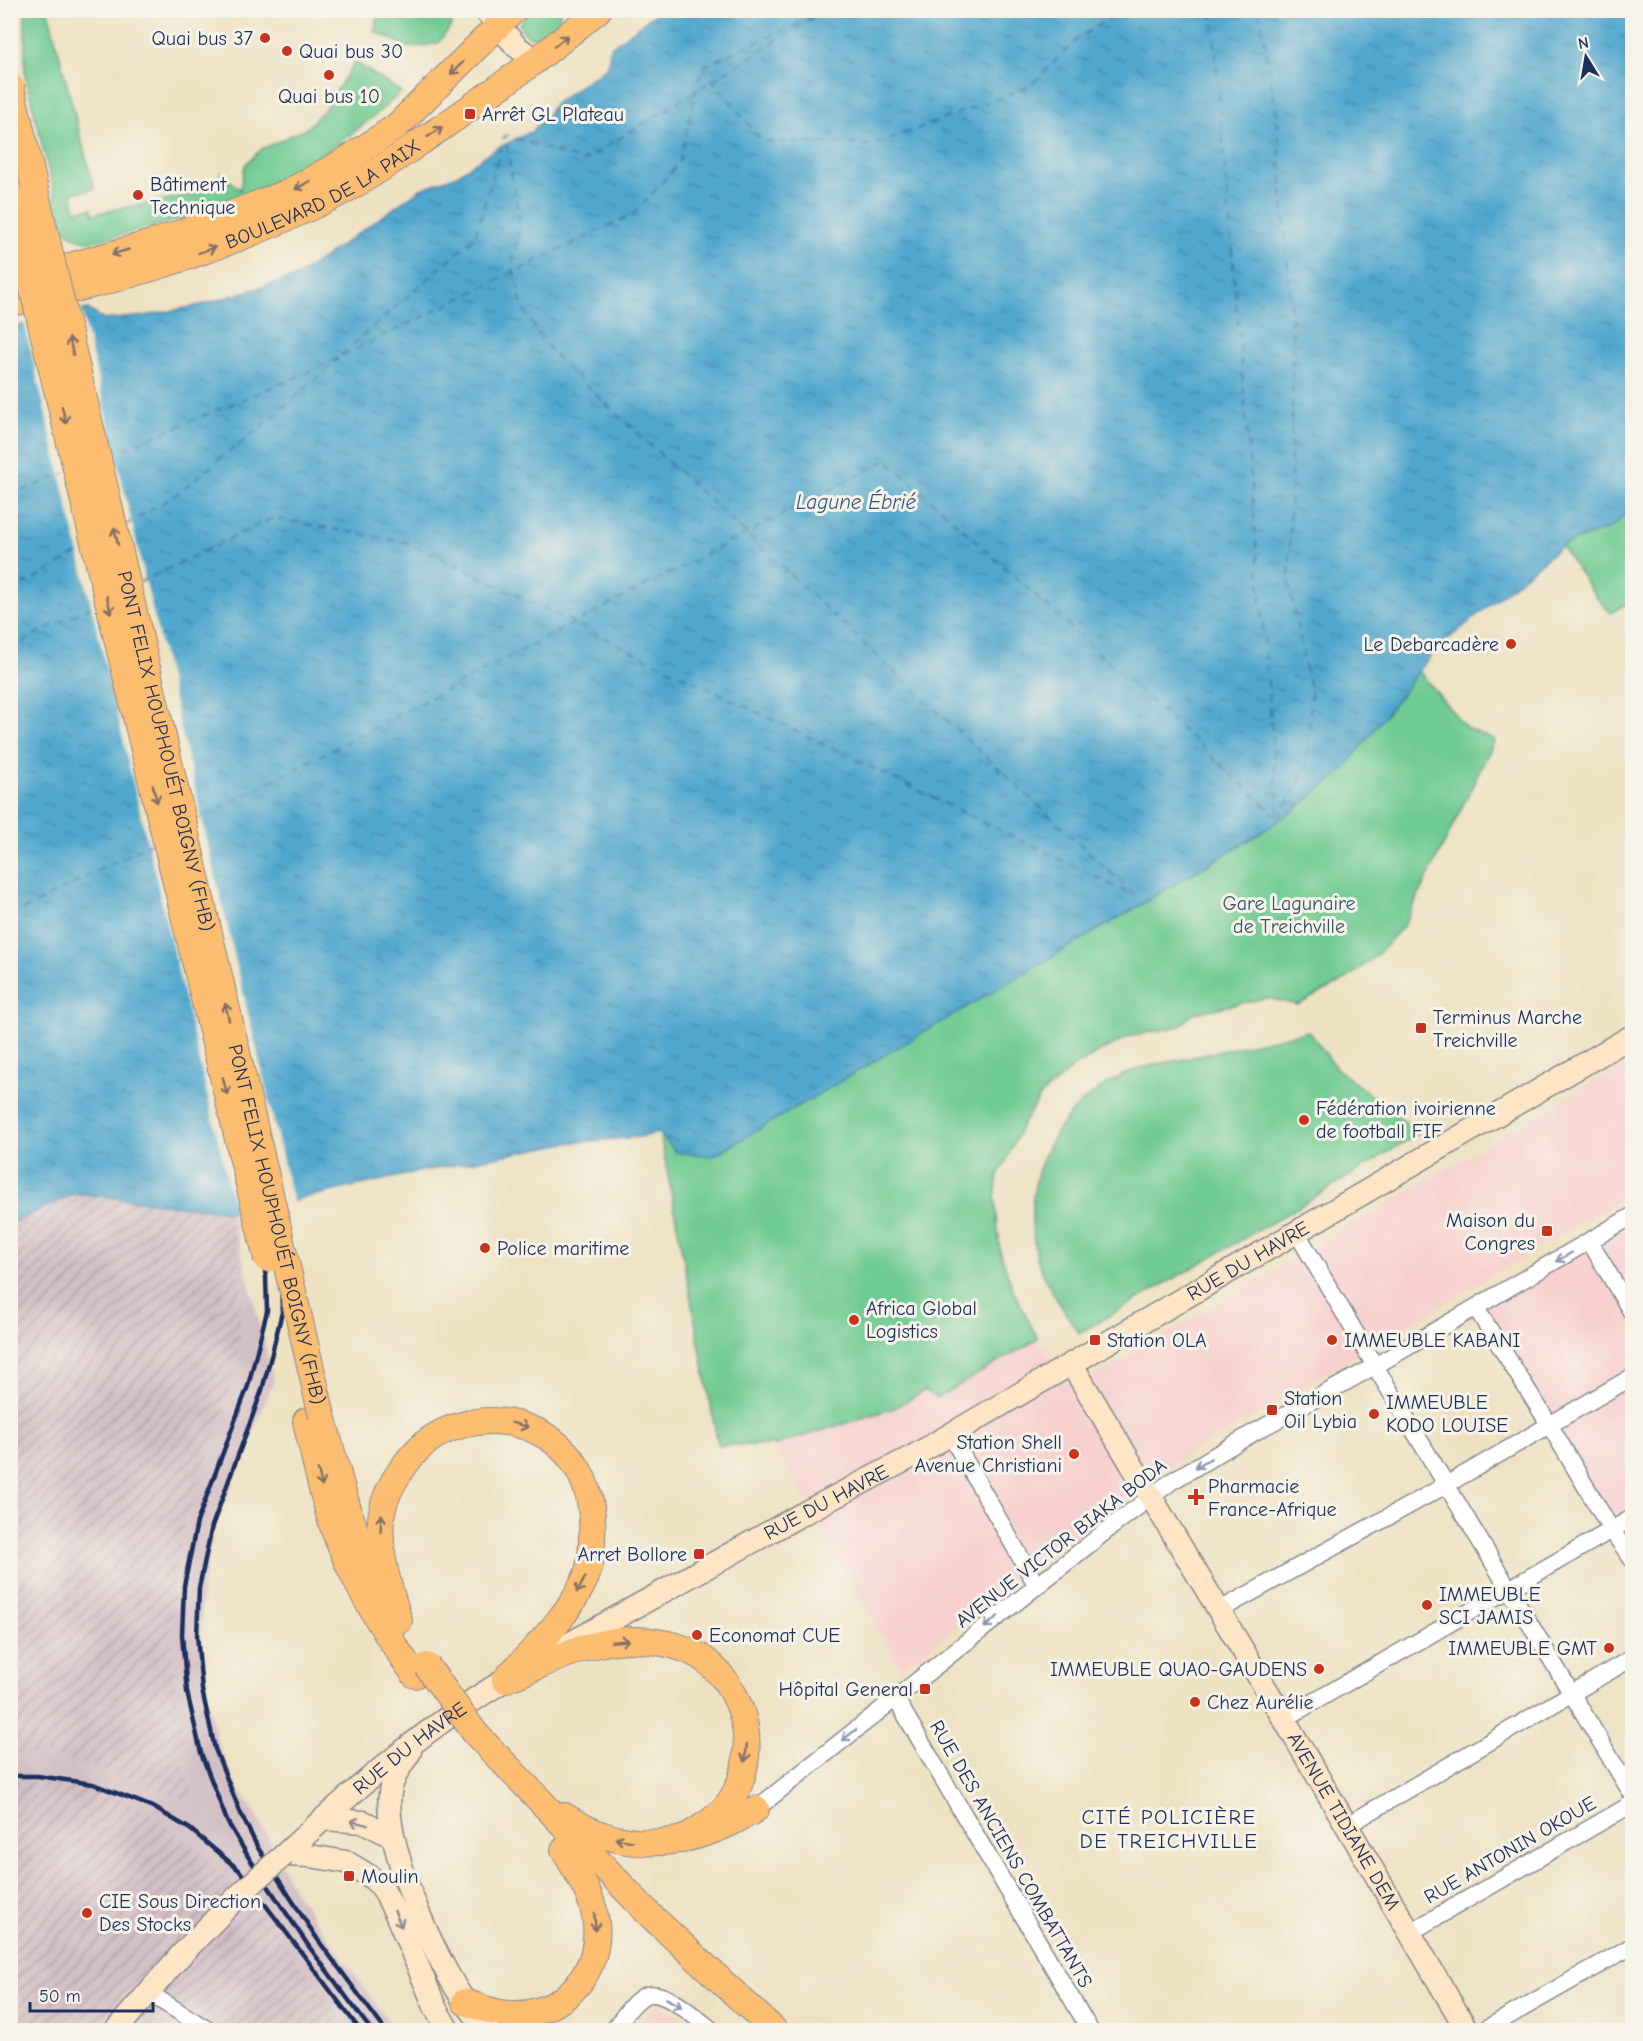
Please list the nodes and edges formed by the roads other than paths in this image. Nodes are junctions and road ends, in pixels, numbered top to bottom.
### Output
1 (588, 14) edge
2 (499, 16) edge
3 (537, 61) junction
4 (11, 86) edge
5 (10, 195) edge
6 (10, 282) edge
7 (10, 303) edge
8 (1632, 1036) edge
9 (1632, 1216) edge
10 (1297, 1233) junction
11 (1590, 1242) junction
12 (1476, 1308) junction
13 (1632, 1313) edge
14 (1072, 1365) junction
15 (1375, 1366) junction
16 (1632, 1377) edge
17 (314, 1419) junction
18 (1549, 1424) junction
19 (950, 1434) junction
20 (1446, 1485) junction
21 (1150, 1497) junction
22 (1632, 1518) edge
23 (1612, 1531) junction
24 (1632, 1559) edge
25 (1037, 1586) junction
26 (1508, 1588) junction
27 (1218, 1611) junction
28 (399, 1621) junction
29 (1632, 1658) edge
30 (421, 1671) junction
31 (505, 1680) junction
32 (1573, 1693) junction
33 (896, 1699) junction
34 (1284, 1719) junction
35 (422, 1736) junction
36 (469, 1737) junction
37 (525, 1784) junction
38 (1632, 1794) edge
39 (1632, 1804) edge
40 (756, 1809) joint
41 (323, 1819) junction
42 (1346, 1826) junction
43 (393, 1837) junction
44 (682, 1840) junction
45 (564, 1850) junction
46 (284, 1856) junction
47 (1409, 1933) junction
48 (1632, 1946) edge
49 (149, 1993) junction
50 (465, 2002) junction
51 (116, 2031) edge
52 (208, 2031) edge
53 (448, 2031) edge
54 (488, 2031) edge
55 (613, 2031) edge
56 (712, 2031) edge
57 (747, 2031) edge
58 (774, 2031) edge
59 (1090, 2031) edge
60 (1467, 2031) edge
61 (1484, 2031) edge

3 -> 1 main road, BOULEVARD DE LA PAIX
2 - 3 main road
2 -> 6 main road
7 -> 3 main road, BOULEVARD DE LA PAIX
17 -> 4 main road, PONT FELIX HOUPHOUÉT BOIGNY (FHB), bridge
5 -> 17 main road, PONT FELIX HOUPHOUÉT BOIGNY (FHB), bridge
8 - 10 main road, RUE DU HAVRE
9 - 11 street, AVENUE VICTOR BIAKA BODA
10 - 14 main road, RUE DU HAVRE
10 - 15 street
11 -> 12 street, AVENUE VICTOR BIAKA BODA
11 - 13 street
12 - 15 street, AVENUE VICTOR BIAKA BODA
12 - 18 street
14 - 19 main road, RUE DU HAVRE
14 - 21 main road, AVENUE TIDIANE DEM
15 - 20 street
15 -> 21 street, AVENUE VICTOR BIAKA BODA
16 - 18 street
17 - 28 main road
17 -> 30 main road
18 - 20 street
18 - 23 street
19 - 25 street
19 - 31 main road, RUE DU HAVRE
20 - 26 street
20 - 27 street
21 - 25 street, AVENUE VICTOR BIAKA BODA
21 - 27 main road, AVENUE TIDIANE DEM
22 - 23 street
23 - 24 street
23 - 26 street
25 -> 33 street, AVENUE VICTOR BIAKA BODA
26 - 32 street
26 - 34 street
27 - 34 main road, AVENUE TIDIANE DEM
28 - 30 main road
28 -> 31 main road
29 - 32 street
30 - 36 main road, bridge
31 - 35 main road, RUE DU HAVRE
31 -> 44 main road
32 - 38 street
32 - 42 street
33 -> 40 street, AVENUE VICTOR BIAKA BODA
33 - 59 street, RUE DES ANCIENS COMBATTANTS
34 - 42 main road, AVENUE TIDIANE DEM
35 - 41 main road, RUE DU HAVRE
35 - 43 main road
36 - 37 main road
36 - 45 main road
44 -> 37 main road
37 - 58 main road
39 - 47 street, RUE ANTONIN OKOUE
40 - 44 main road
43 -> 41 main road
41 - 46 main road, RUE DU HAVRE
42 - 47 main road, AVENUE TIDIANE DEM
43 - 50 main road
45 -> 50 main road
45 - 57 main road
46 - 49 main road, RUE DU HAVRE, bridge
46 -> 53 main road
47 - 60 main road, AVENUE TIDIANE DEM
48 - 61 street
49 - 51 main road, RUE DU HAVRE
49 - 52 street
50 - 54 main road
55 -> 56 street

